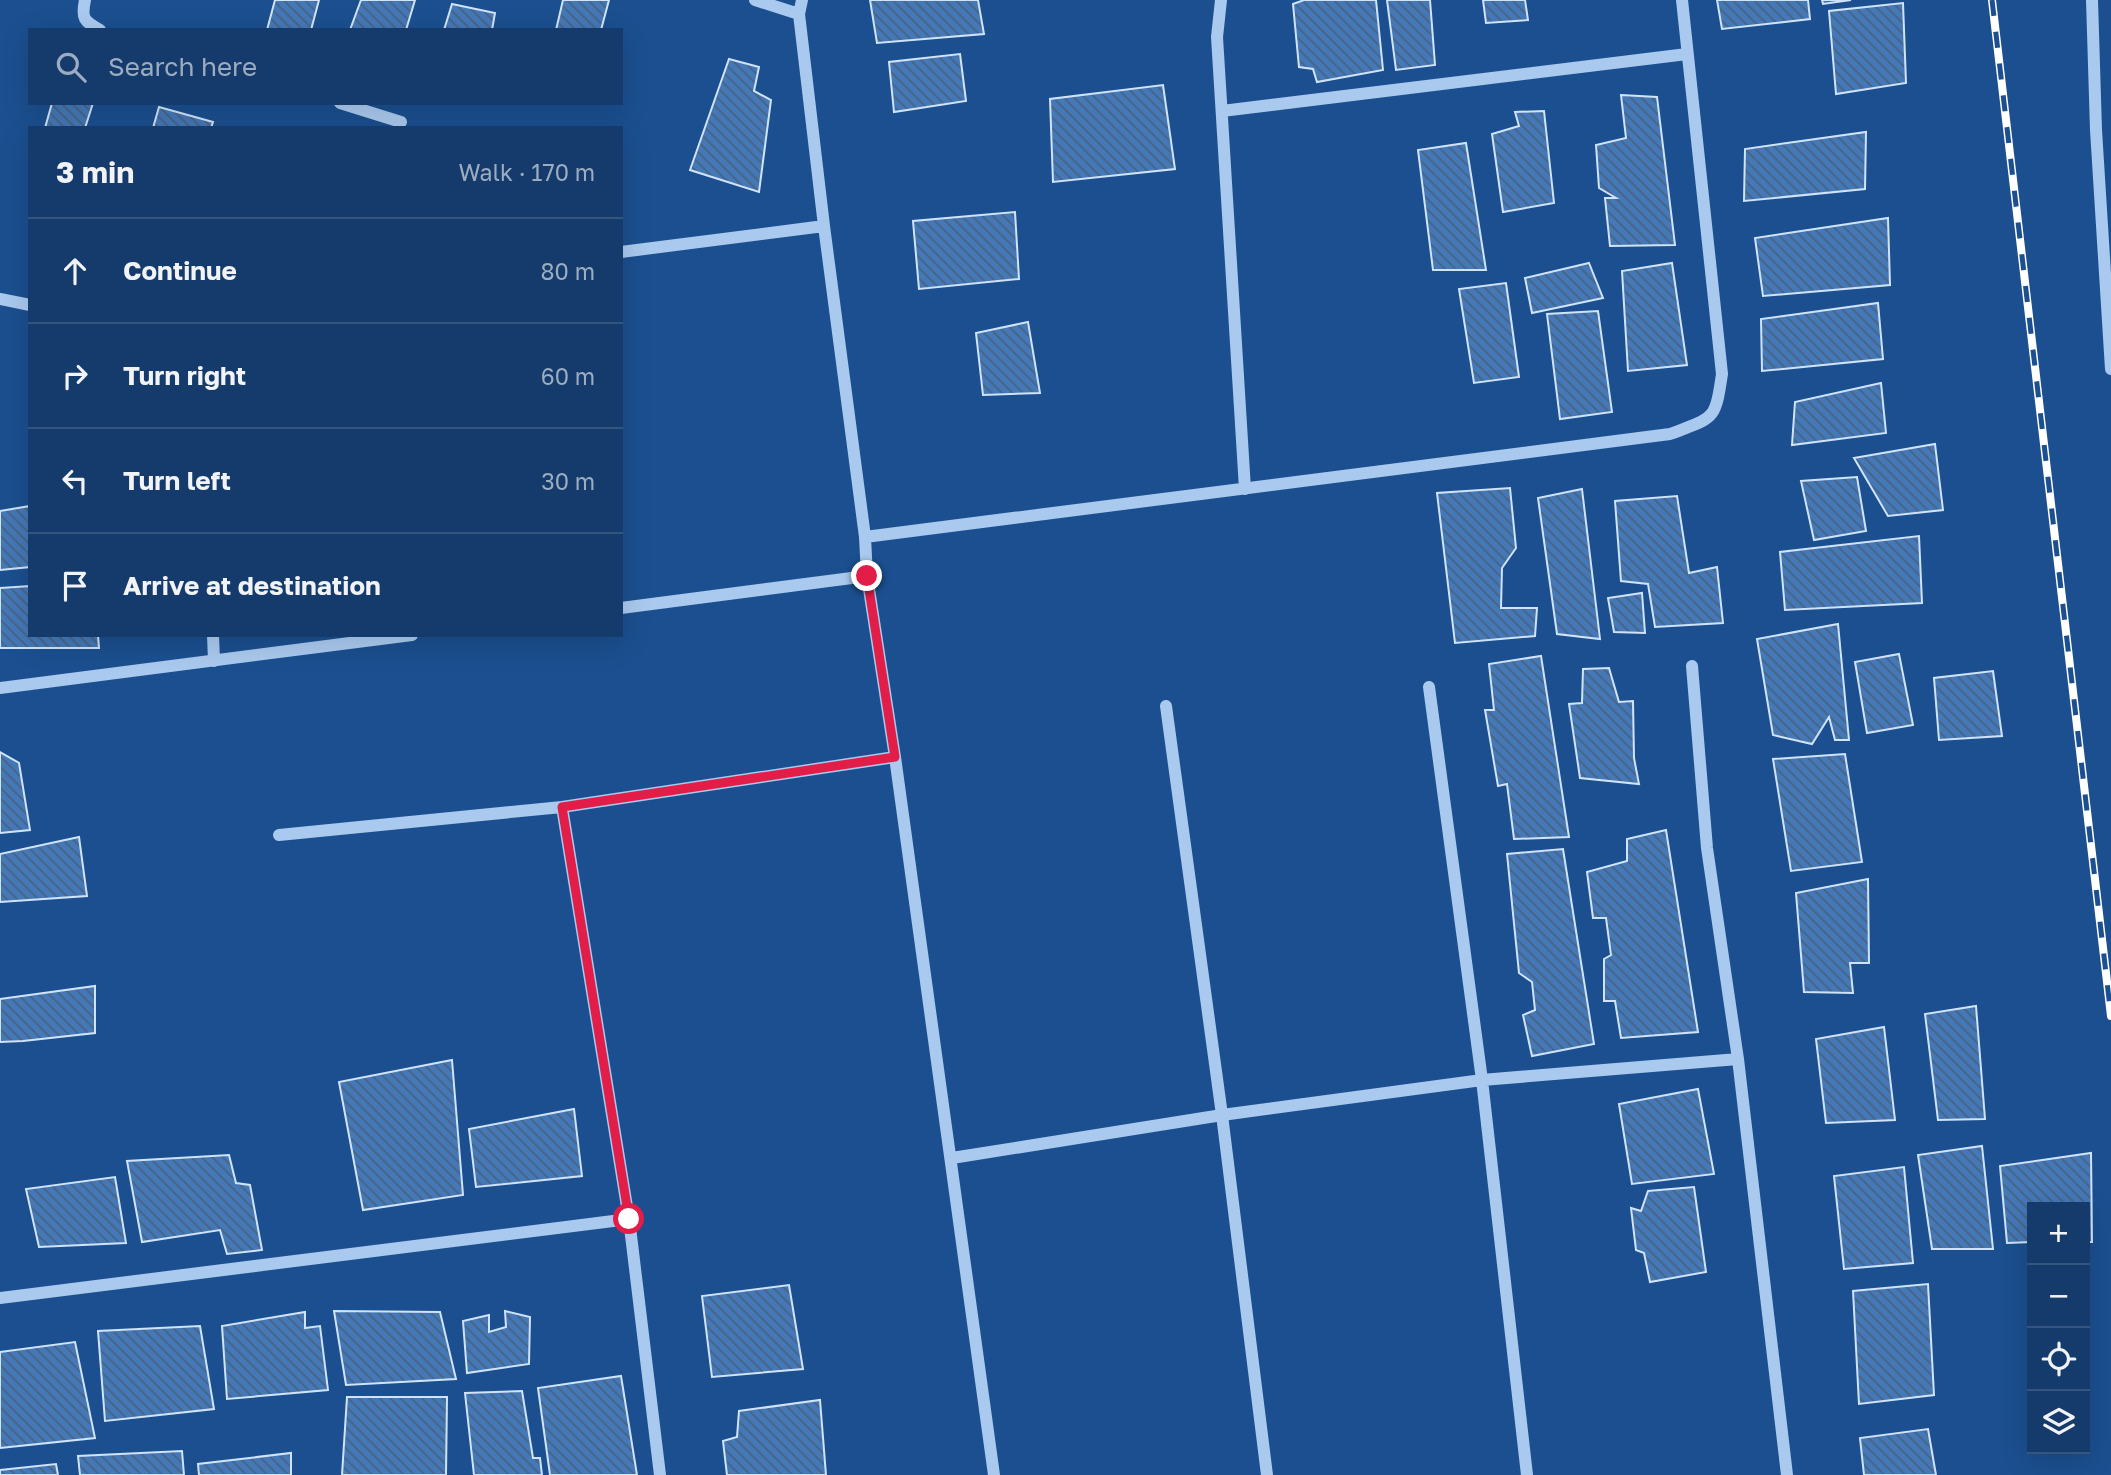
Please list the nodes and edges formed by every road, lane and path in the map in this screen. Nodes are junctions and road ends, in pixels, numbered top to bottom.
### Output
1 (85, 0) edge
2 (755, 0) edge
3 (802, 0) edge
4 (1221, 0) edge
5 (1682, 0) edge
6 (2092, 0) edge
7 (799, 15) junction
8 (96, 28) edge
9 (1687, 54) junction
10 (347, 105) edge
11 (1222, 111) junction
12 (401, 121) dead end
13 (824, 226) junction
14 (623, 252) edge
15 (0, 299) edge
16 (28, 305) edge
17 (2111, 369) edge
18 (1245, 489) junction
19 (865, 537) junction
20 (867, 576) junction
21 (623, 608) edge
22 (213, 637) edge
23 (397, 637) edge
24 (214, 661) junction
25 (1692, 666) dead end
26 (1429, 687) dead end
27 (0, 688) edge
28 (1166, 706) dead end
29 (895, 757) junction
30 (562, 807) junction
31 (279, 835) dead end
32 (1738, 1059) junction
33 (1482, 1080) junction
34 (1222, 1115) junction
35 (952, 1158) junction
36 (629, 1219) junction
37 (0, 1298) edge
38 (660, 1475) edge
39 (994, 1475) edge
40 (1267, 1475) edge
41 (1527, 1475) edge
42 (1787, 1475) edge

1 - 8 street
2 - 7 street
3 - 7 street
4 - 11 street
5 - 9 street
6 - 17 street
7 - 13 street
9 - 11 street
9 - 18 street
10 - 12 street
11 - 18 street
13 - 14 street
13 - 19 street
15 - 16 street
18 - 19 street
19 - 20 street
20 - 21 street
20 - 29 street
22 - 24 street
23 - 24 street
24 - 27 street
25 - 32 street
26 - 33 street
28 - 34 street
29 - 30 street
29 - 35 street
30 - 31 street
30 - 36 street
32 - 33 street
32 - 42 street
33 - 34 street
33 - 41 street
34 - 35 street
34 - 40 street
35 - 39 street
36 - 37 street
36 - 38 street

